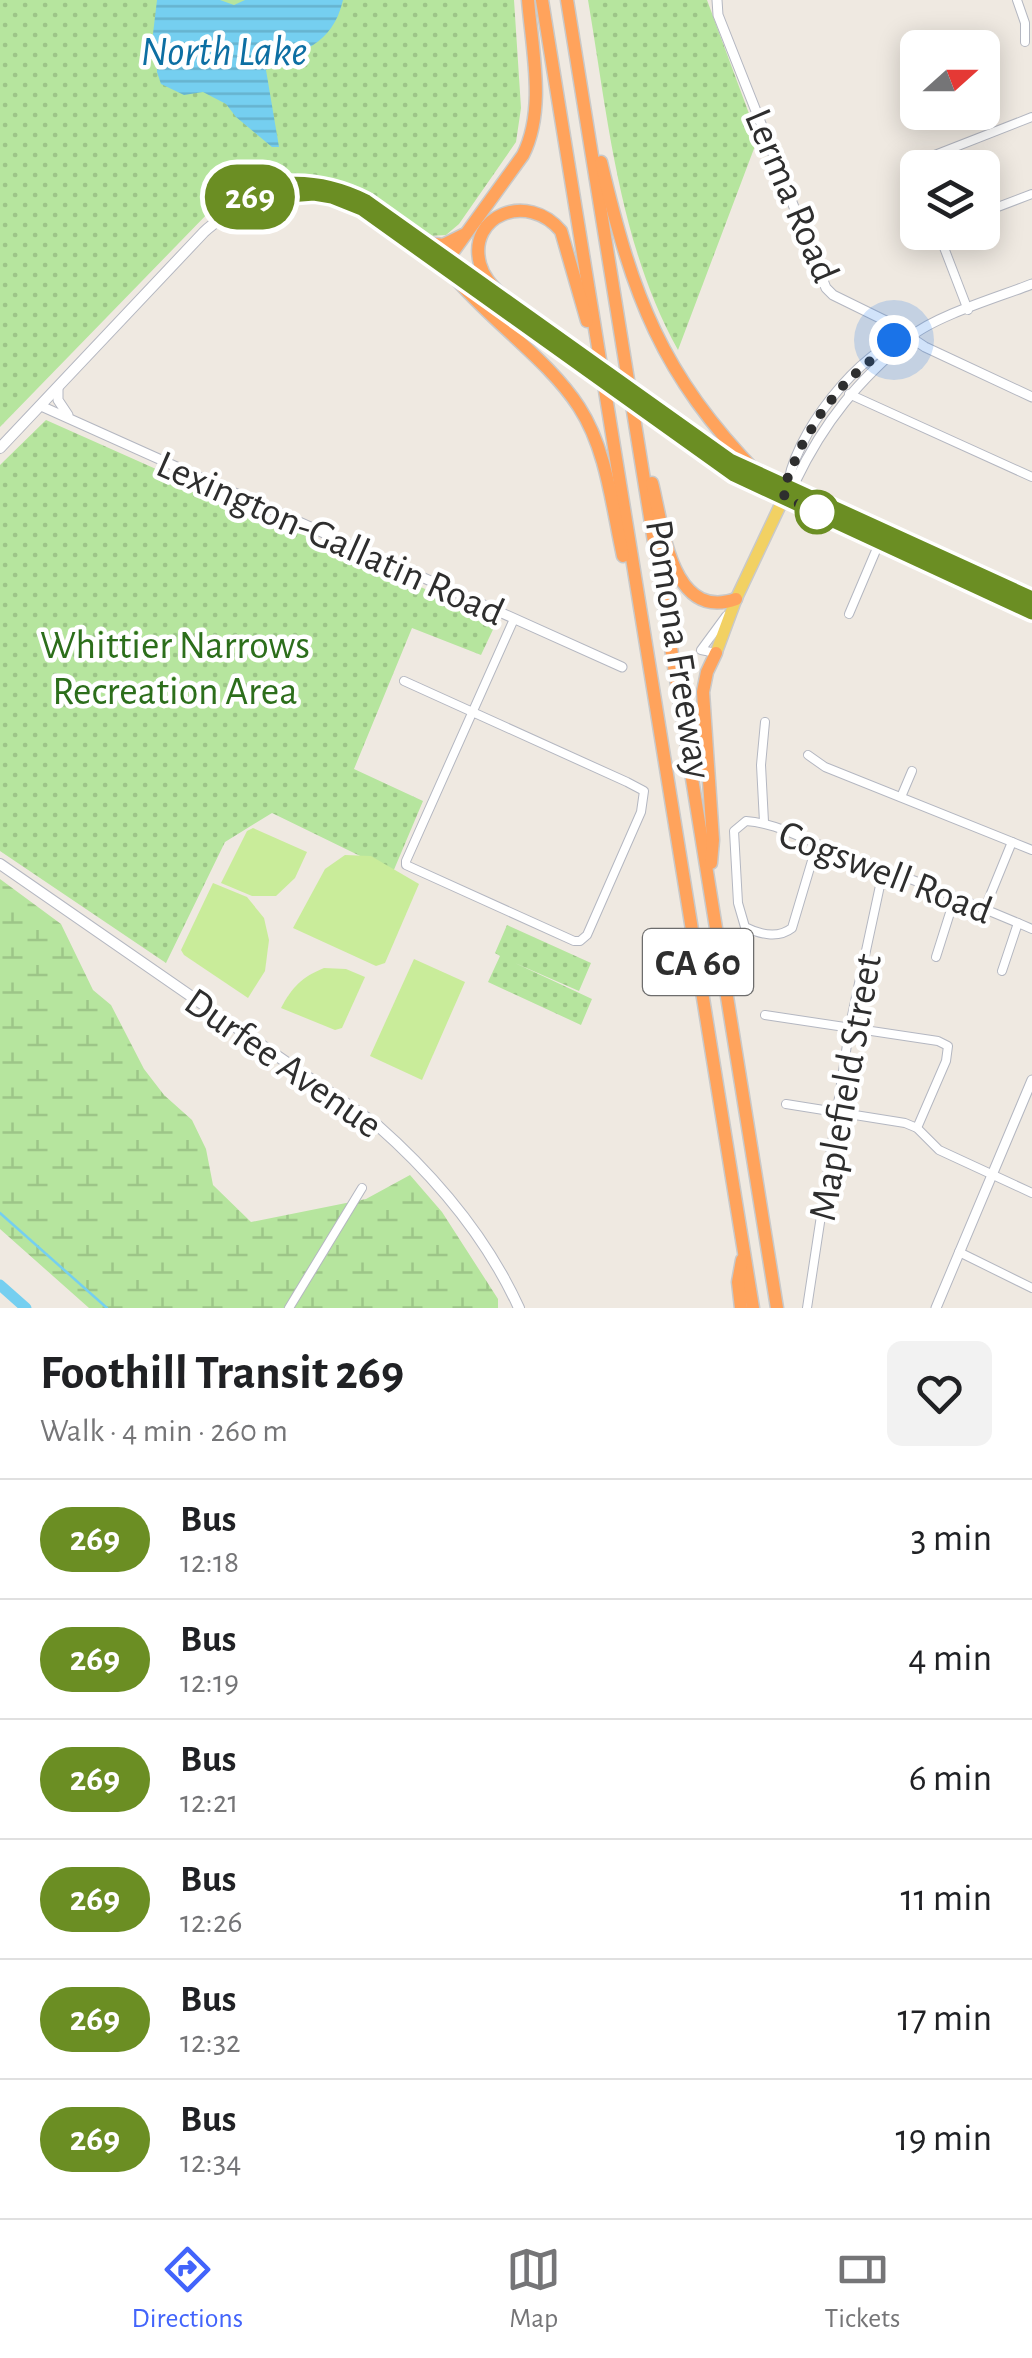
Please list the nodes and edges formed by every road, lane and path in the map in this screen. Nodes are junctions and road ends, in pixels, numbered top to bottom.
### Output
1 (528, 0) edge
2 (542, 0) edge
3 (567, 0) edge
4 (717, 0) edge
5 (1017, 0) edge
6 (1025, 42) dead end
7 (574, 44) junction
8 (1032, 117) edge
9 (948, 150) edge
10 (1032, 194) edge
11 (250, 198) junction
12 (1000, 206) edge
13 (465, 234) junction
14 (420, 242) junction
15 (945, 250) edge
16 (446, 267) junction
17 (1032, 284) edge
18 (508, 302) junction
19 (968, 310) junction
20 (910, 338) junction
21 (579, 360) junction
22 (58, 388) junction
23 (606, 393) junction
24 (849, 394) junction
25 (1032, 397) edge
26 (632, 404) junction
27 (40, 406) junction
28 (655, 413) junction
29 (73, 421) junction
30 (0, 448) edge
31 (799, 463) junction
32 (758, 476) junction
33 (1032, 476) edge
34 (786, 493) junction
35 (880, 541) junction
36 (970, 578) junction
37 (736, 599) junction
38 (1032, 600) edge
39 (1032, 612) edge
40 (849, 614) dead end
41 (514, 619) junction
42 (716, 652) joint
43 (622, 667) dead end
44 (650, 677) junction
45 (404, 681) dead end
46 (472, 712) junction
47 (765, 722) dead end
48 (808, 755) dead end
49 (912, 771) dead end
50 (901, 797) junction
51 (764, 822) junction
52 (1012, 842) junction
53 (818, 844) junction
54 (1032, 850) edge
55 (0, 864) edge
56 (884, 867) junction
57 (709, 880) junction
58 (955, 897) junction
59 (985, 908) junction
60 (1018, 923) junction
61 (1032, 929) edge
62 (936, 957) dead end
63 (1002, 971) dead end
64 (765, 1015) dead end
65 (850, 1025) junction
66 (1032, 1080) edge
67 (786, 1104) dead end
68 (838, 1112) junction
69 (917, 1128) junction
70 (992, 1175) junction
71 (362, 1188) dead end
72 (1032, 1193) edge
73 (744, 1248) junction
74 (959, 1252) junction
75 (1032, 1288) edge
76 (289, 1308) edge
77 (519, 1308) edge
78 (741, 1308) edge
79 (754, 1308) edge
80 (780, 1308) edge
81 (807, 1308) edge
82 (936, 1308) edge

1 - 13 highway
2 - 23 highway, Pomona Freeway / CA 60
3 - 7 highway, Pomona Freeway / CA 60
4 - 20 street, Lerma Road
5 - 6 street
7 - 26 highway, Pomona Freeway / CA 60
7 - 32 highway
8 - 9 street
10 - 12 street
11 - 14 main road
11 - 16 main road
11 - 22 main road
13 - 14 highway
13 - 16 highway
14 - 16 main road
15 - 19 street
16 - 18 main road
16 - 21 main road
16 - 44 highway
17 - 19 street
18 - 21 main road
18 - 23 highway
19 - 20 street
20 - 24 street
20 - 25 street, Lerma Road
20 - 31 street
21 - 28 main road, bridge
22 - 27 main road
22 - 29 street
23 - 44 highway, Pomona Freeway / CA 60
24 - 31 street
24 - 33 street
26 - 37 highway
26 - 57 highway, Pomona Freeway / CA 60
27 - 29 street, Lexington-Gallatin Road
27 - 30 main road
28 - 32 main road
28 - 34 main road
29 - 41 street, Lexington-Gallatin Road
31 - 34 street
32 - 34 main road
34 - 35 main road
34 - 36 main road
34 - 37 main road
35 - 36 main road
35 - 40 street
36 - 38 main road
36 - 39 main road
37 - 42 main road
41 - 43 street, Lexington-Gallatin Road
41 - 46 street
42 - 57 highway
44 - 73 highway, Pomona Freeway / CA 60
45 - 46 street
46 - 46 street
47 - 51 street
48 - 50 street
49 - 50 street
50 - 52 street
51 - 53 street, Cogswell Road
51 - 53 street, Cogswell Road
52 - 54 street
52 - 59 street
53 - 56 street, Cogswell Road
55 - 77 main road, Durfee Avenue
56 - 58 street, Cogswell Road
56 - 65 street, Maplefield Street
57 - 80 highway, Pomona Freeway / CA 60
58 - 59 street, Cogswell Road
58 - 62 street
59 - 60 street, Cogswell Road
60 - 61 street, Cogswell Road
60 - 63 street
64 - 65 street
65 - 68 street, Maplefield Street
65 - 69 street
66 - 70 street
67 - 68 street
68 - 69 street
68 - 81 street, Maplefield Street
69 - 70 street
70 - 72 street
70 - 74 street
71 - 76 street
73 - 78 highway
73 - 79 highway, Pomona Freeway / CA 60
74 - 75 street
74 - 82 street

